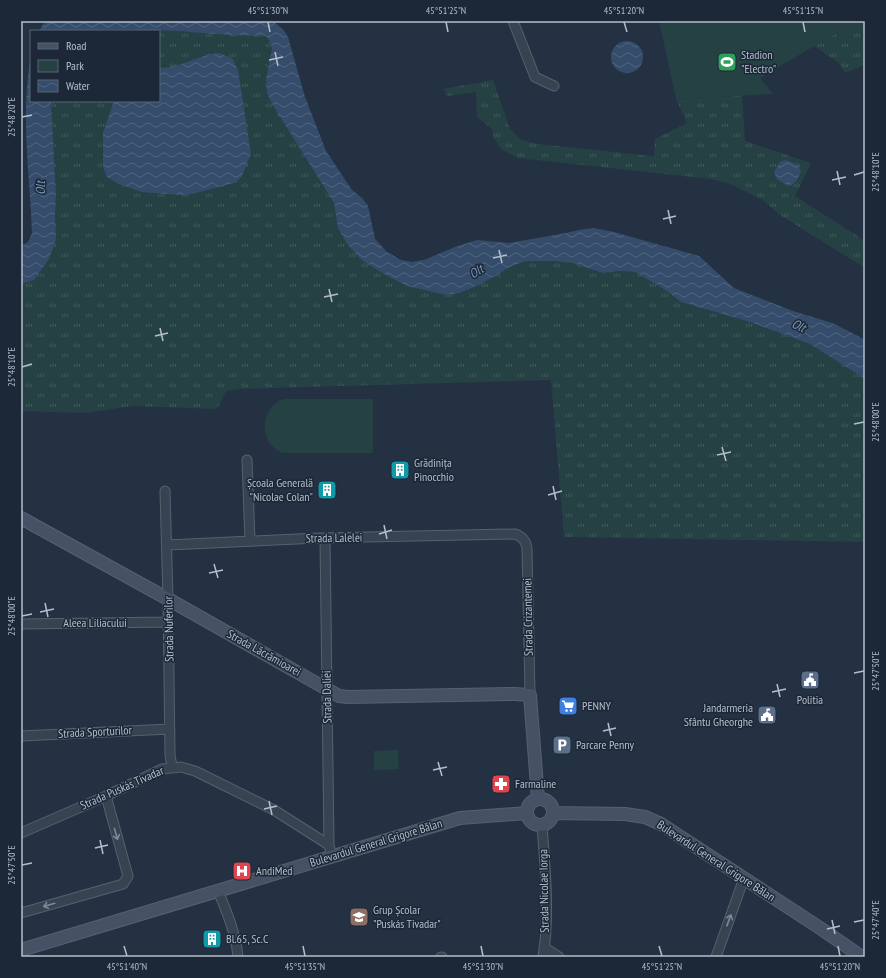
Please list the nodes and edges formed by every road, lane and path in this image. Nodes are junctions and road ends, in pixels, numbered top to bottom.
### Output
1 (513, 21) edge
2 (554, 86) dead end
3 (247, 460) dead end
4 (165, 492) dead end
5 (21, 518) edge
6 (325, 538) junction
7 (524, 539) joint
8 (250, 541) junction
9 (167, 545) junction
10 (168, 599) junction
11 (169, 622) junction
12 (21, 624) edge
13 (327, 690) junction
14 (530, 695) junction
15 (170, 729) junction
16 (21, 736) edge
17 (172, 767) junction
18 (106, 796) junction
19 (538, 799) junction
20 (527, 813) junction
21 (553, 813) junction
22 (542, 825) junction
23 (21, 833) edge
24 (330, 850) junction
25 (744, 878) junction
26 (218, 891) junction
27 (21, 913) edge
28 (544, 947) junction
29 (21, 950) edge
30 (238, 957) edge
31 (543, 957) edge
32 (559, 957) edge
33 (716, 957) edge
34 (862, 957) edge

1 - 2 street
3 - 8 street
4 - 9 street, Strada Nuferilor
5 - 10 main road, Strada Lăcrămioarei
6 - 7 street, Strada Lalelei
6 - 8 street, Strada Lalelei
6 - 13 street, Strada Daliei
7 - 14 street, Strada Crizantemei
8 - 9 street, Strada Lalelei
9 - 10 street, Strada Nuferilor
10 - 11 street, Strada Nuferilor
10 - 13 main road, Strada Lăcrămioarei
11 - 12 street, Aleea Liliacului
11 - 15 street, Strada Nuferilor
13 - 14 main road, Strada Lăcrămioarei
13 - 24 street, Strada Daliei
14 - 19 main road
15 - 16 street, Strada Sporturilor
15 - 17 street, Strada Nuferilor
17 - 18 street, Strada Puskás Tivadar
17 - 24 street, Strada Puskás Tivadar
18 - 23 street, Strada Puskás Tivadar
18 -> 27 street
19 - 20 main road
19 - 21 main road
20 - 22 main road
20 - 24 main road, Bulevardul General Grigore Bălan
21 - 22 main road
21 - 25 main road, Bulevardul General Grigore Bălan
22 - 28 street, Strada Nicolae Iorga
24 - 26 main road, Bulevardul General Grigore Bălan
33 -> 25 street
25 - 34 main road, Bulevardul General Grigore Bălan
26 - 29 main road, Bulevardul General Grigore Bălan
26 - 30 street
28 - 31 street, Strada Nicolae Iorga
28 - 32 street

